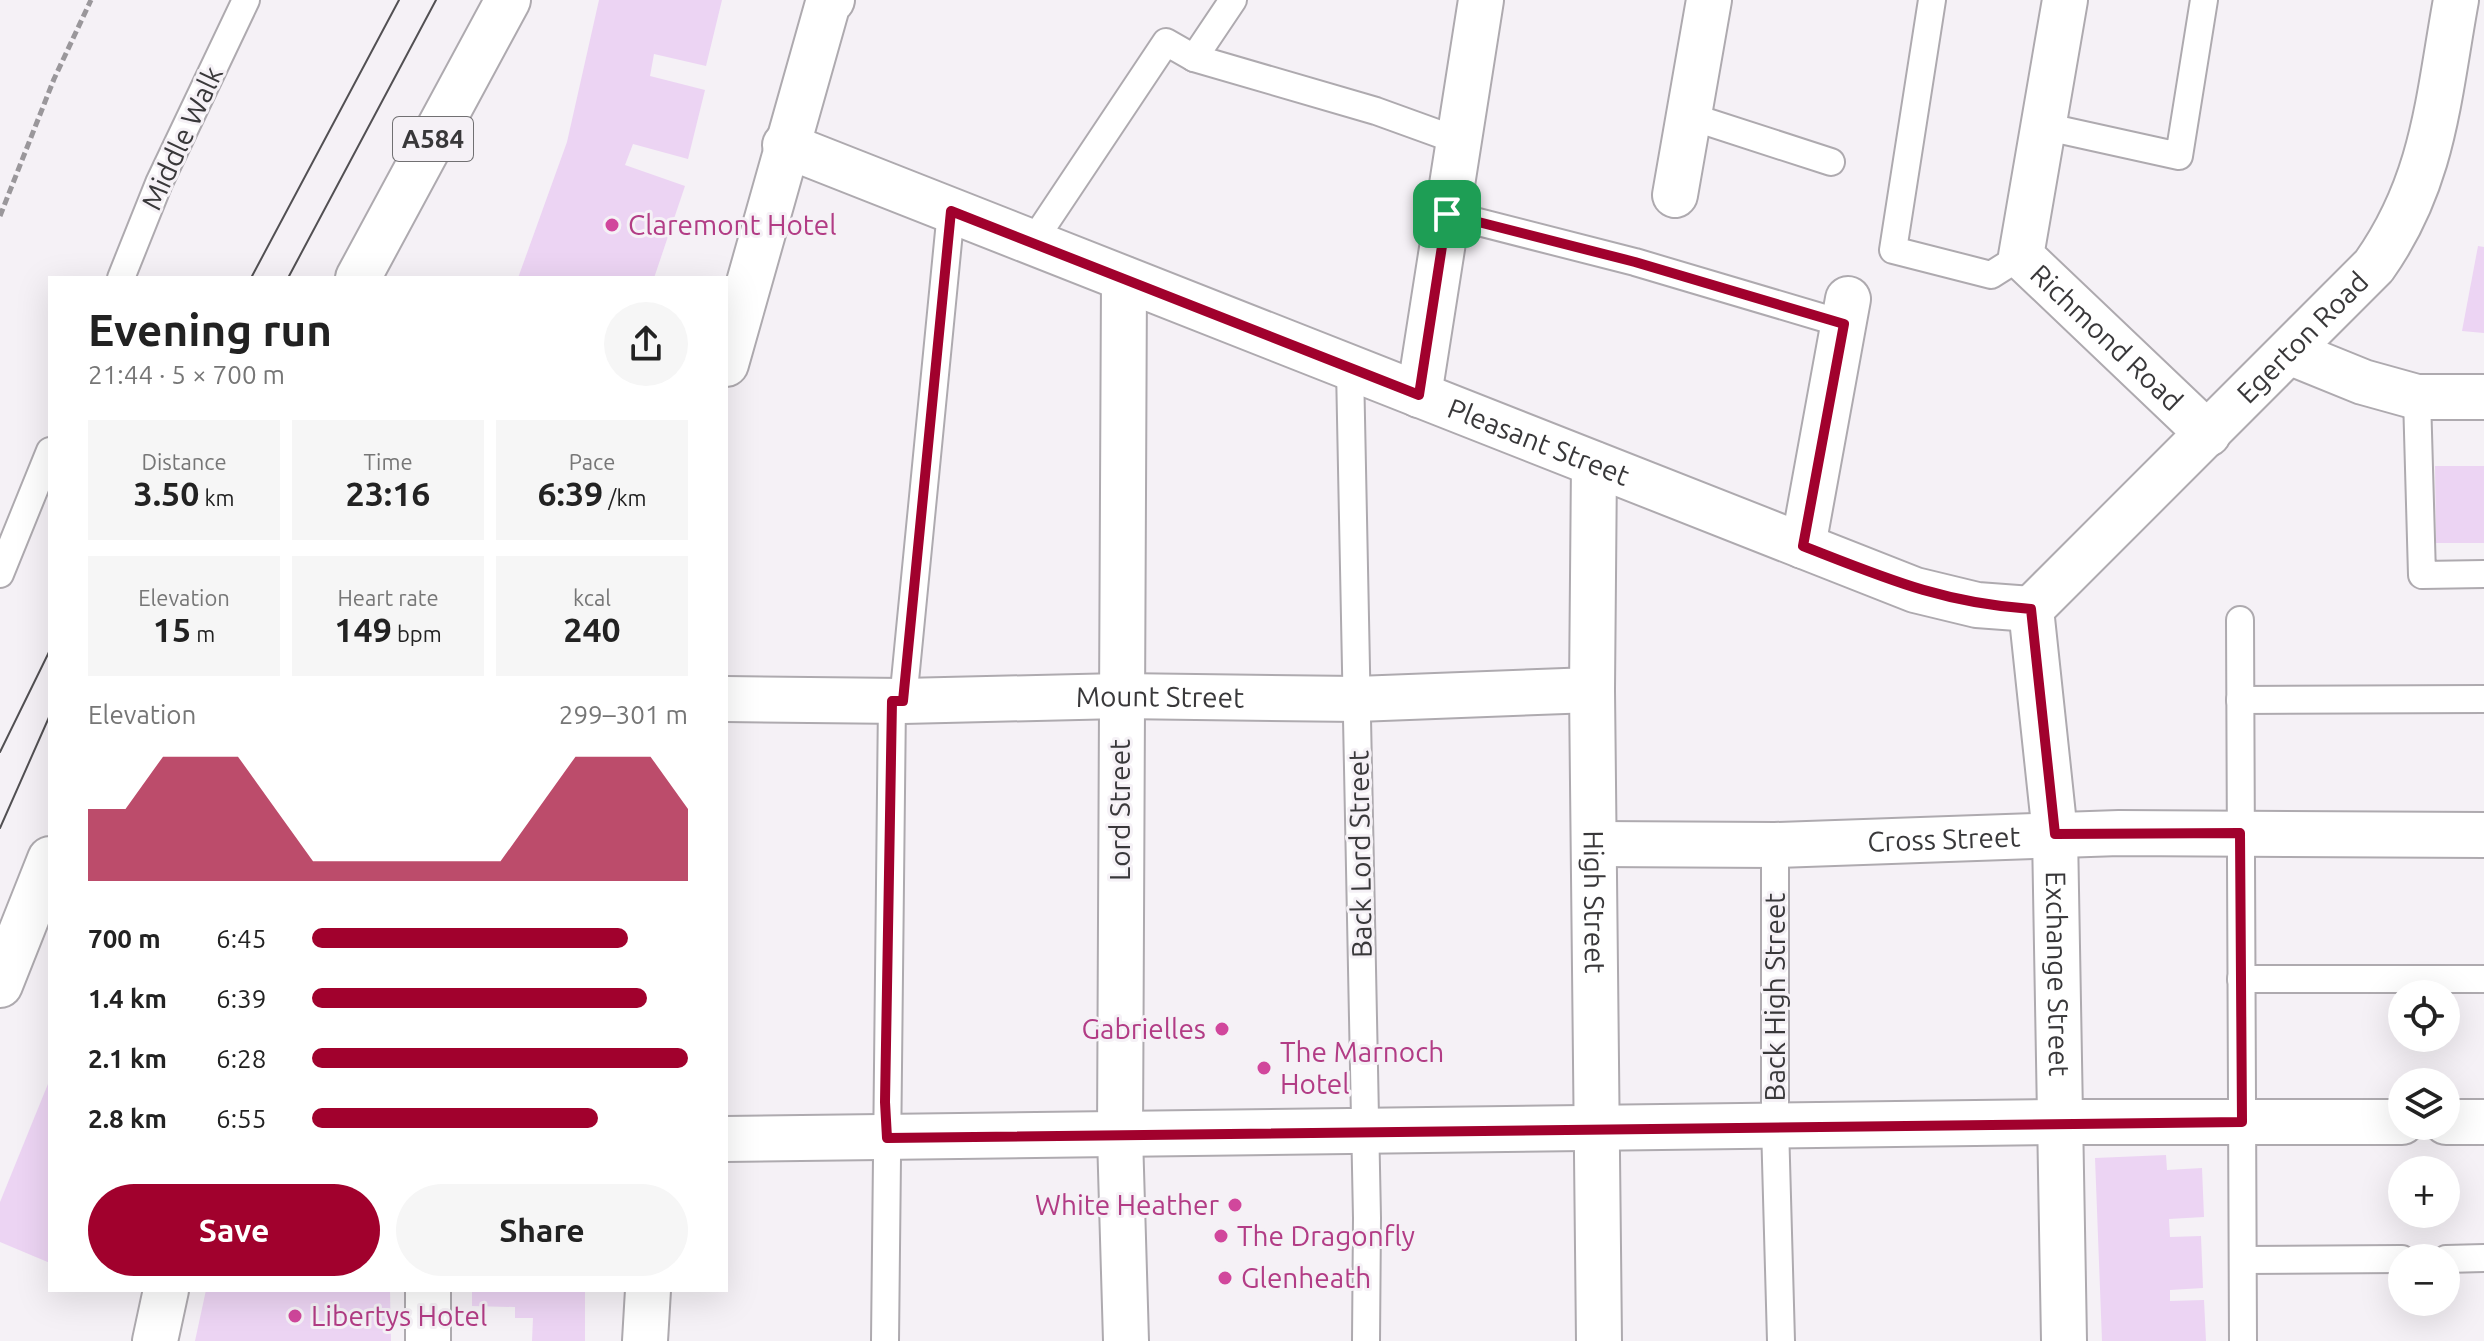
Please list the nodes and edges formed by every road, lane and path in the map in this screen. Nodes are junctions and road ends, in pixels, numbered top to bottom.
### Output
1 (91, 0) edge
2 (246, 0) edge
3 (508, 0) edge
4 (1233, 0) edge
5 (1481, 0) edge
6 (1709, 0) edge
7 (1932, 0) edge
8 (2065, 0) edge
9 (2204, 0) edge
10 (2456, 0) edge
11 (828, 1) edge
12 (1194, 58) junction
13 (1689, 116) junction
14 (2043, 126) junction
15 (1459, 141) junction
16 (785, 145) junction
17 (1831, 162) dead end
18 (1675, 195) dead end
19 (951, 211) junction
20 (1447, 214) junction
21 (0, 216) edge
22 (1032, 243) junction
23 (2021, 256) junction
24 (122, 276) edge
25 (359, 276) edge
26 (1124, 279) junction
27 (1846, 312) joint
28 (2289, 352) junction
29 (728, 357) edge
30 (1350, 368) junction
31 (1419, 395) junction
32 (2417, 397) junction
33 (2484, 397) edge
34 (2208, 434) junction
35 (48, 456) edge
36 (1594, 464) junction
37 (1803, 546) junction
38 (0, 574) edge
39 (2484, 574) edge
40 (2031, 609) junction
41 (2240, 620) dead end
42 (1592, 690) junction
43 (1120, 696) junction
44 (728, 699) edge
45 (1357, 699) junction
46 (2484, 699) edge
47 (2240, 700) junction
48 (898, 701) junction
49 (2240, 833) junction
50 (2055, 834) junction
51 (2484, 835) edge
52 (1596, 844) junction
53 (1775, 845) junction
54 (48, 864) edge
55 (2241, 979) junction
56 (2484, 979) edge
57 (0, 985) edge
58 (2060, 1122) junction
59 (2242, 1122) junction
60 (2388, 1122) edge
61 (2460, 1122) edge
62 (2484, 1122) edge
63 (1775, 1125) junction
64 (1596, 1130) junction
65 (1365, 1131) junction
66 (1120, 1136) junction
67 (887, 1138) junction
68 (728, 1139) edge
69 (2484, 1258) edge
70 (2388, 1259) edge
71 (2460, 1259) edge
72 (2243, 1260) junction
73 (166, 1292) edge
74 (428, 1292) edge
75 (648, 1292) edge
76 (155, 1341) edge
77 (428, 1341) edge
78 (645, 1341) edge
79 (885, 1341) edge
80 (1126, 1341) edge
81 (1366, 1341) edge
82 (1599, 1341) edge
83 (1781, 1341) edge
84 (2064, 1341) edge
85 (2243, 1341) edge

1 - 21 path
2 - 24 lane, Middle Walk
3 - 25 street, A584
4 - 12 lane
5 - 15 street
6 - 13 street
7 - 23 lane
8 - 14 street, Richmond Road
9 - 14 lane
10 - 28 street, Egerton Road
11 - 16 street
12 - 15 lane
12 - 22 lane
13 - 17 lane
13 - 18 street
14 - 23 street, Richmond Road
15 - 20 street
16 - 19 street, Pleasant Street
16 - 29 street
19 - 22 street, Pleasant Street
19 - 48 lane
20 - 27 lane
20 - 31 street
22 - 26 street, Pleasant Street
23 - 34 street, Richmond Road
26 - 30 street, Pleasant Street
26 - 43 street, Lord Street
27 - 37 street
28 - 32 street
28 - 34 street, Egerton Road
30 - 31 street, Pleasant Street
30 - 45 lane, Back Lord Street
31 - 36 street, Pleasant Street
32 - 33 street
32 - 39 lane
34 - 40 street, Egerton Road
35 - 38 lane
36 - 37 street, Pleasant Street
36 - 42 street, High Street
37 - 40 street, Pleasant Street
40 - 50 street, Exchange Street
41 - 47 lane
42 - 45 street, Mount Street
42 - 52 street, High Street
43 - 45 street, Mount Street
43 - 48 street, Mount Street
43 - 66 street, Lord Street
44 - 48 street, Mount Street
45 - 65 lane, Back Lord Street
46 - 47 lane
47 - 49 lane
48 - 67 lane
49 - 50 street, Cross Street
49 - 51 street, Cross Street
49 - 55 lane
50 - 53 street, Cross Street
50 - 58 street, Exchange Street
52 - 53 street, Cross Street
52 - 64 street, High Street
53 - 63 lane, Back High Street
54 - 57 street
55 - 56 lane
55 - 59 lane
58 - 59 street
58 - 63 street
58 - 84 street, Exchange Street
59 - 60 street
59 - 72 lane
61 - 62 street
63 - 64 street
63 - 83 lane, Back High Street
64 - 65 street
64 - 82 street, High Street
65 - 66 street
65 - 81 lane, Back Lord Street
66 - 67 street
66 - 80 street, Lord Street
67 - 68 street
67 - 79 lane
69 - 71 lane
70 - 72 lane
72 - 85 lane
73 - 76 street
74 - 77 street
75 - 78 street

